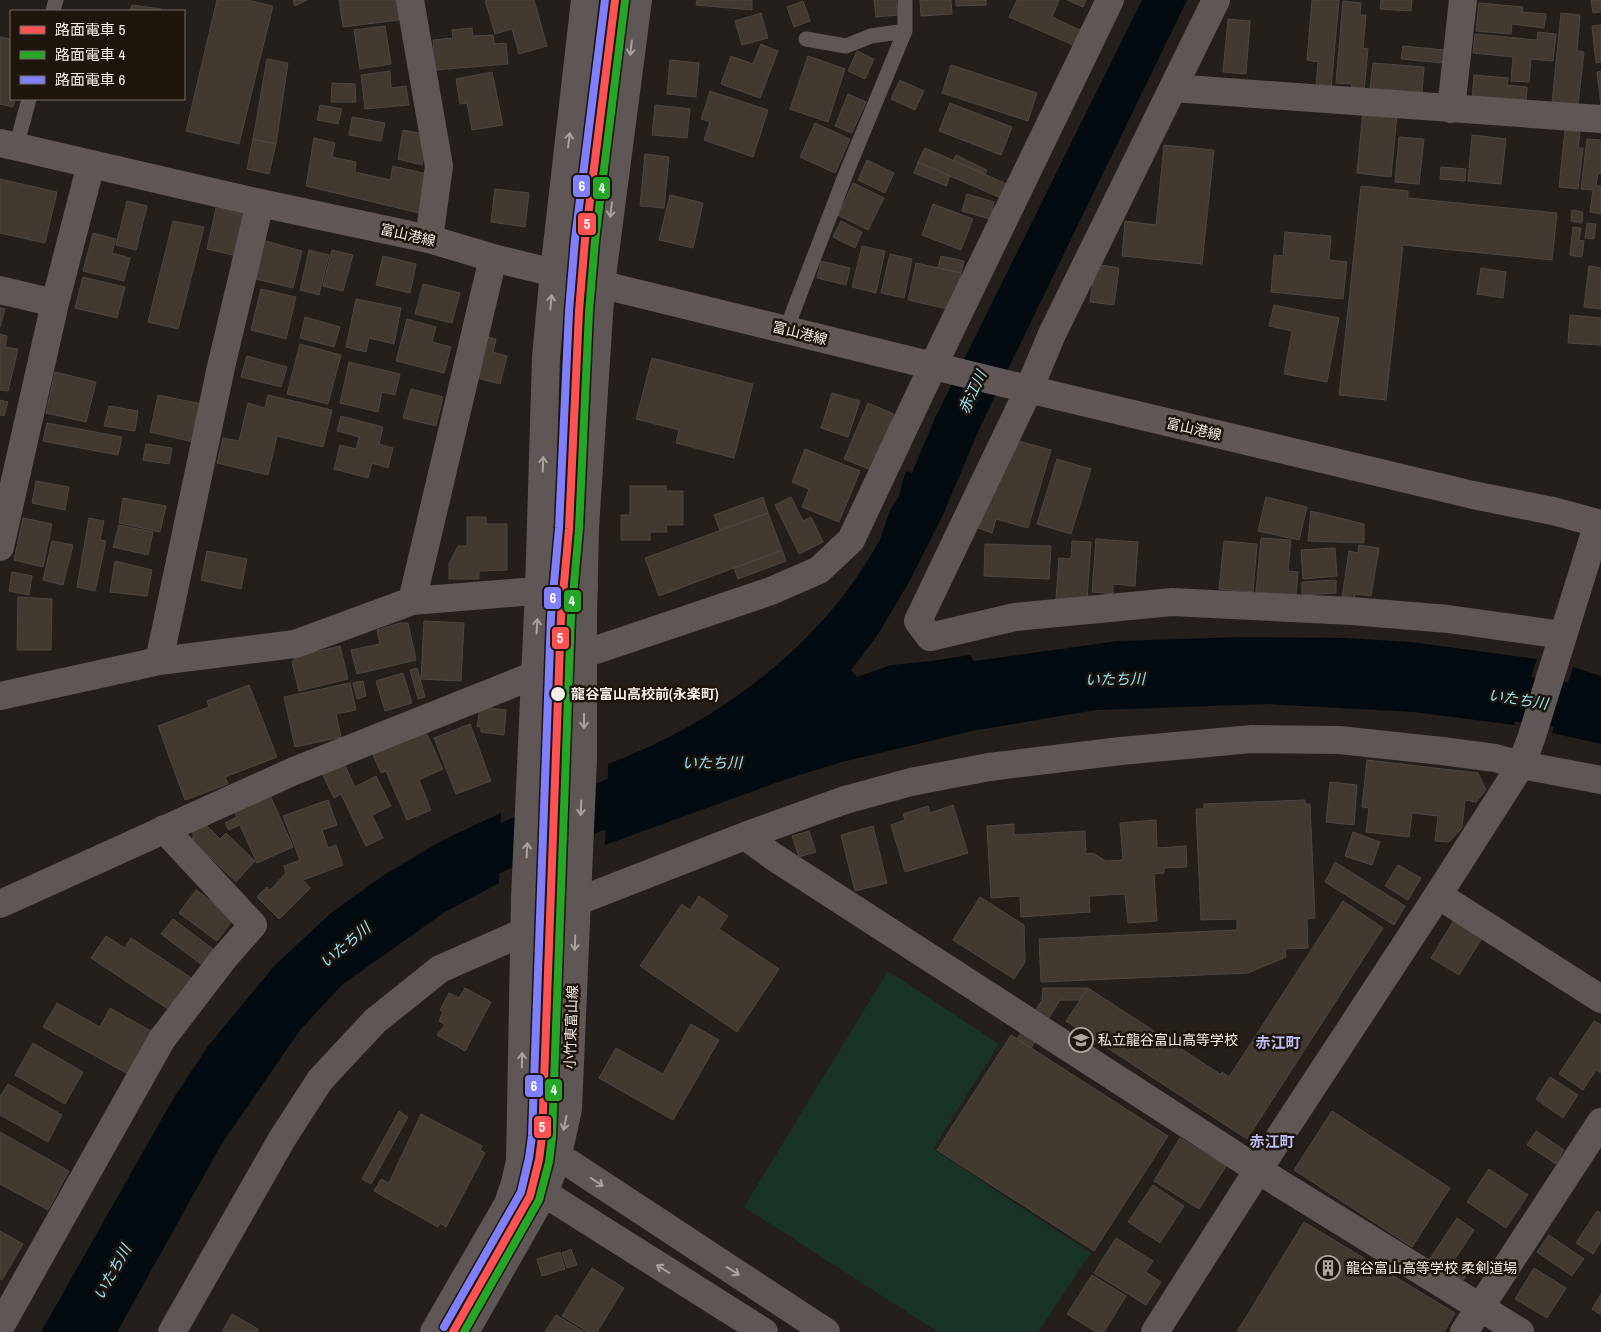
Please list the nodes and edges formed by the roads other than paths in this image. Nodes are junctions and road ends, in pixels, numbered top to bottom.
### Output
1 (410, 0) edge
2 (585, 0) edge
3 (638, 0) edge
4 (905, 0) edge
5 (1110, 0) edge
6 (1216, 0) edge
7 (1463, 0) edge
8 (906, 31) junction
9 (806, 39) dead end
10 (1173, 88) junction
11 (29, 100) edge
12 (1451, 109) junction
13 (1601, 119) edge
14 (8, 145) edge
15 (91, 164) junction
16 (260, 203) junction
17 (429, 239) junction
18 (492, 258) junction
19 (554, 272) junction
20 (601, 284) junction
21 (0, 290) edge
22 (55, 303) junction
23 (786, 330) junction
24 (940, 368) junction
25 (1020, 387) junction
26 (1599, 523) edge
27 (0, 547) edge
28 (584, 587) junction
29 (539, 590) junction
30 (412, 601) junction
31 (1562, 640) junction
32 (584, 654) junction
33 (159, 660) junction
34 (535, 675) junction
35 (0, 696) edge
36 (1521, 765) junction
37 (1601, 780) edge
38 (164, 829) junction
39 (745, 836) junction
40 (578, 890) junction
41 (1438, 895) junction
42 (0, 904) edge
43 (524, 932) junction
44 (1601, 999) edge
45 (1601, 1122) edge
46 (557, 1159) junction
47 (520, 1161) junction
48 (1258, 1170) junction
49 (544, 1193) junction
50 (1481, 1307) junction
51 (3, 1313) edge
52 (172, 1332) edge
53 (434, 1332) edge
54 (465, 1332) edge
55 (764, 1332) edge
56 (826, 1332) edge
57 (1155, 1332) edge
58 (1464, 1332) edge
59 (1520, 1332) edge

1 - 17 street
19 -> 2 street
3 -> 20 street, 小竹東富山線
4 - 8 lane
5 - 24 street
6 - 10 street
7 - 12 street
8 - 9 lane
8 - 23 lane
10 - 12 street
10 - 25 street
11 - 14 lane
12 - 13 street
14 - 15 main road, 富山港線
15 - 16 main road, 富山港線
15 - 22 street
16 - 17 main road, 富山港線
16 - 33 street
17 - 18 main road, 富山港線
18 - 19 main road, 富山港線
18 - 30 street
19 - 20 main road, 富山港線
29 -> 19 street
20 - 23 main road, 富山港線
20 - 28 street, 小竹東富山線
21 - 22 street
22 - 27 street
23 - 24 main road, 富山港線
24 - 25 main road, 富山港線
24 - 32 street
25 - 26 main road, 富山港線
25 - 31 street
26 - 31 street
28 - 29 street
28 - 32 street, 小竹東富山線
29 - 30 street
34 -> 29 street
30 - 33 street
31 - 36 street
32 -> 40 street, 小竹東富山線
33 - 35 street
34 - 38 street
43 -> 34 street
36 - 37 street
36 - 39 street
36 - 41 street
38 - 42 street
38 - 51 street
39 - 40 street
39 - 48 street
40 -> 46 street, 小竹東富山線
41 - 44 street
41 - 48 street
47 -> 43 street
43 - 52 street
45 - 50 street
46 - 47 street
46 - 49 street, 小竹東富山線
46 -> 56 street
47 - 49 street
47 - 53 street
48 - 50 street
48 - 57 street
49 - 54 street, 小竹東富山線
55 -> 49 street
50 - 58 street
50 - 59 street

